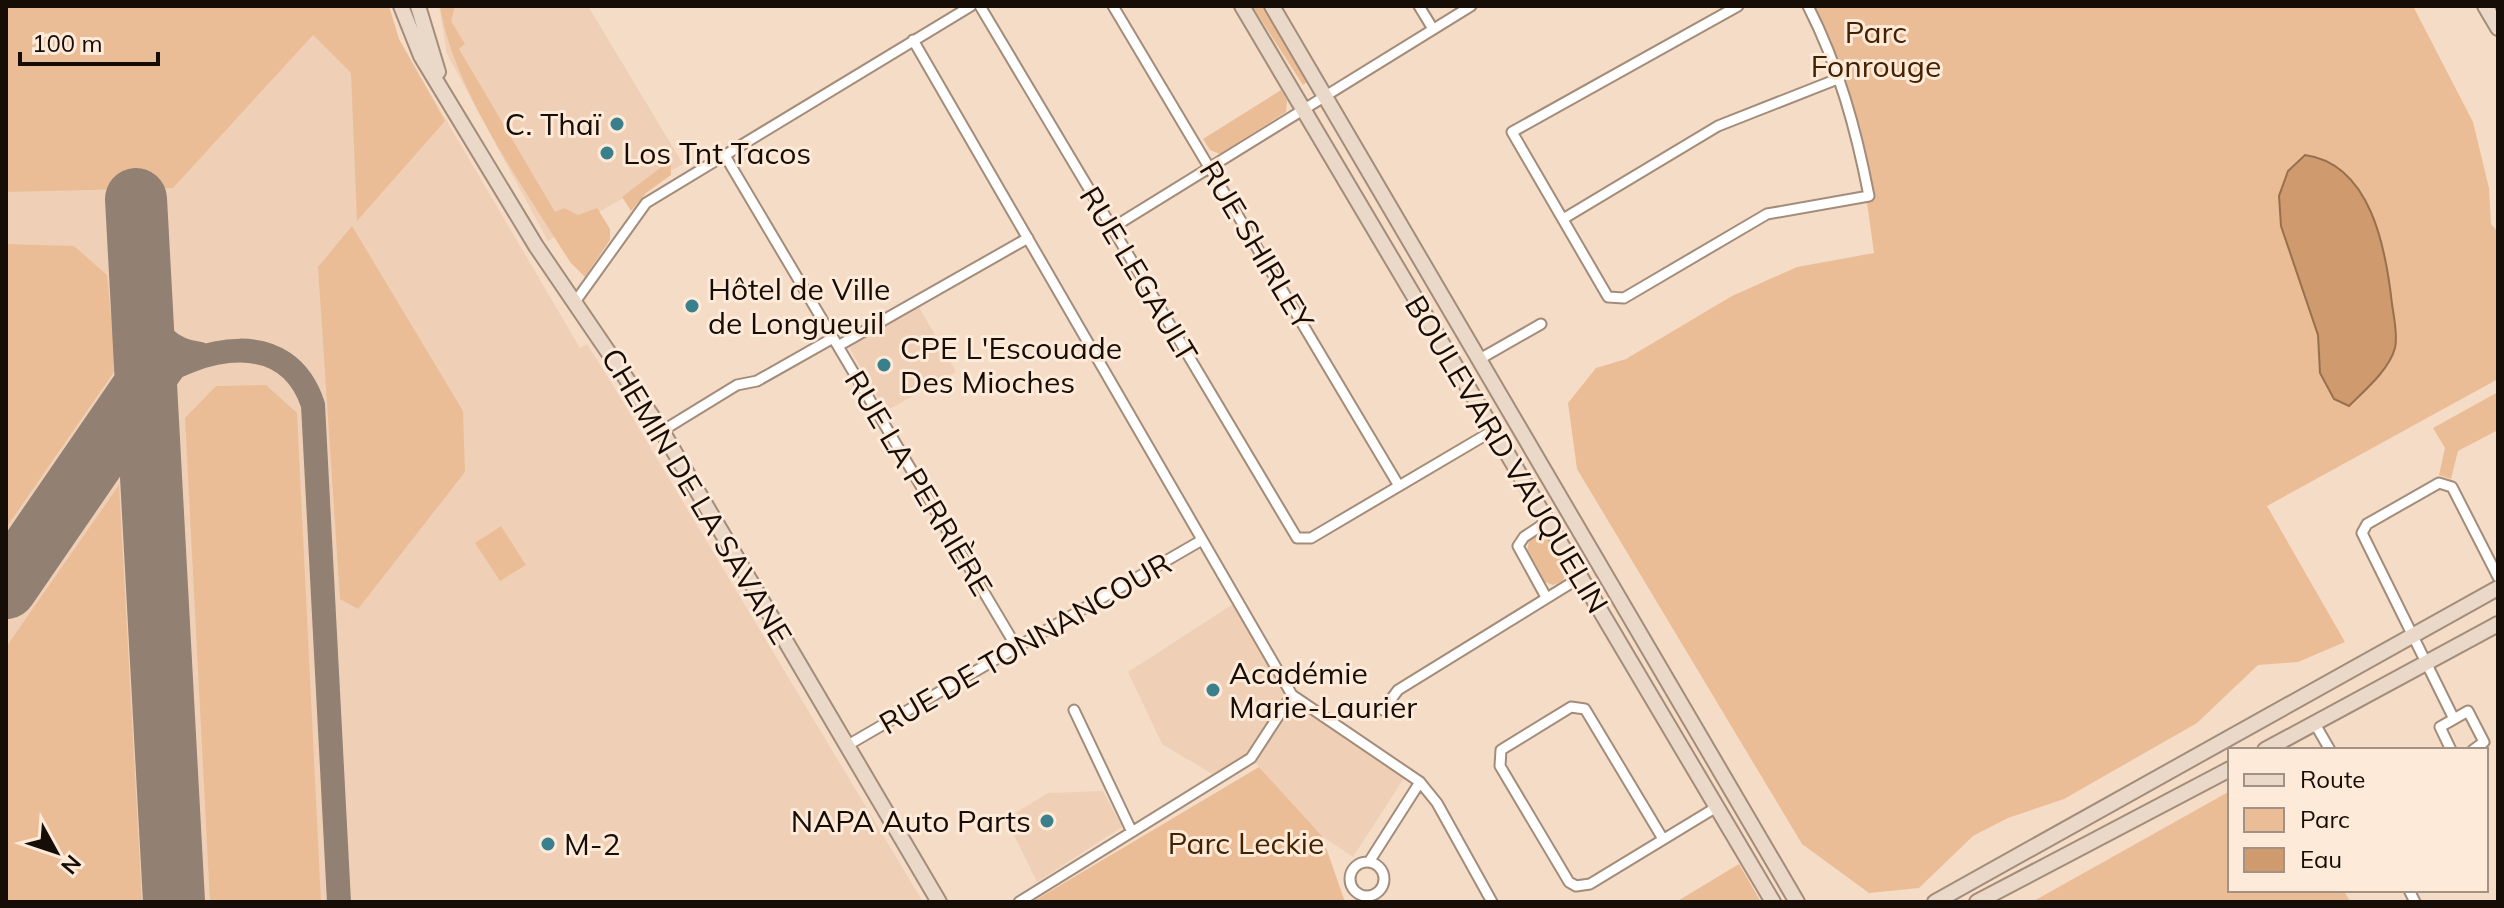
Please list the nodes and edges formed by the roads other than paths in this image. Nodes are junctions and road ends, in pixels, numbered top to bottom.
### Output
1 (401, 6) edge
2 (418, 6) edge
3 (971, 6) edge
4 (980, 6) edge
5 (1113, 6) edge
6 (1242, 6) edge
7 (1272, 6) edge
8 (1419, 6) edge
9 (1471, 6) edge
10 (1738, 6) edge
11 (1808, 6) edge
12 (2485, 6) edge
13 (2498, 28) edge
14 (1433, 29) junction
15 (913, 40) junction
16 (1840, 78) junction
17 (447, 94) junction
18 (1325, 95) junction
19 (1302, 111) junction
20 (724, 154) junction
21 (1211, 167) junction
22 (1563, 219) junction
23 (1112, 228) junction
24 (1028, 238) junction
25 (575, 302) junction
26 (1541, 324) dead end
27 (835, 342) junction
28 (1478, 360) junction
29 (1494, 430) junction
30 (662, 431) junction
31 (1399, 486) junction
32 (1548, 521) junction
33 (1202, 540) junction
34 (1581, 577) junction
35 (2498, 577) edge
36 (2498, 588) edge
37 (1546, 597) junction
38 (2498, 624) edge
39 (2414, 634) junction
40 (1017, 648) junction
41 (2425, 664) junction
42 (1292, 695) junction
43 (1074, 710) dead end
44 (1383, 710) dead end
45 (2453, 717) junction
46 (2315, 724) junction
47 (848, 745) junction
48 (2269, 748) edge
49 (2329, 748) edge
50 (2450, 748) edge
51 (2476, 748) edge
52 (2228, 770) edge
53 (1420, 782) junction
54 (1715, 808) junction
55 (1132, 832) junction
56 (1663, 839) junction
57 (1369, 862) dead end
58 (939, 902) edge
59 (1019, 902) edge
60 (1492, 902) edge
61 (1773, 902) edge
62 (1797, 902) edge
63 (1935, 902) edge
64 (1977, 902) edge

1 - 17 street, CHEMIN DE LA SAVANE
2 - 17 street, CHEMIN DE LA SAVANE
3 - 15 street
4 - 23 street, RUE LEGAULT
5 - 21 street, RUE SHIRLEY
6 - 19 street, BOULEVARD VAUQUELIN
7 - 18 street, BOULEVARD VAUQUELIN
8 - 14 street
9 - 14 street
10 - 22 street
11 - 16 street
12 - 13 street
14 - 18 street
15 - 20 street
15 - 24 street
16 - 22 street
16 - 22 street
17 - 25 street, CHEMIN DE LA SAVANE
18 - 19 street
18 - 28 street, BOULEVARD VAUQUELIN
19 - 21 street
19 - 29 street, BOULEVARD VAUQUELIN
20 - 25 street
20 - 27 street, RUE LA PERRIÈRE
21 - 23 street
21 - 31 street, RUE SHIRLEY
23 - 31 street, RUE LEGAULT
24 - 27 street
24 - 33 street
25 - 30 street, CHEMIN DE LA SAVANE
26 - 28 street, BOULEVARD VAUQUELIN
27 - 30 street
27 - 40 street, RUE LA PERRIÈRE
28 - 62 street, BOULEVARD VAUQUELIN
29 - 31 street
29 - 32 street, BOULEVARD VAUQUELIN
30 - 47 street, CHEMIN DE LA SAVANE
32 - 34 street, BOULEVARD VAUQUELIN
32 - 37 street
33 - 40 street, RUE DE TONNANCOUR
33 - 42 street
34 - 37 street
34 - 54 street, BOULEVARD VAUQUELIN
35 - 39 street
36 - 39 street
37 - 44 street
38 - 41 street
39 - 41 street
39 - 63 street
40 - 47 street, RUE DE TONNANCOUR
41 - 45 street
41 - 46 street
42 - 53 street
42 - 55 street
43 - 55 street
45 - 50 street
45 - 51 street
46 - 48 street
46 - 49 street
47 - 58 street, CHEMIN DE LA SAVANE
52 - 64 street
53 - 57 street
53 - 60 street
54 - 56 street
54 - 61 street, BOULEVARD VAUQUELIN
55 - 59 street
56 - 56 street

